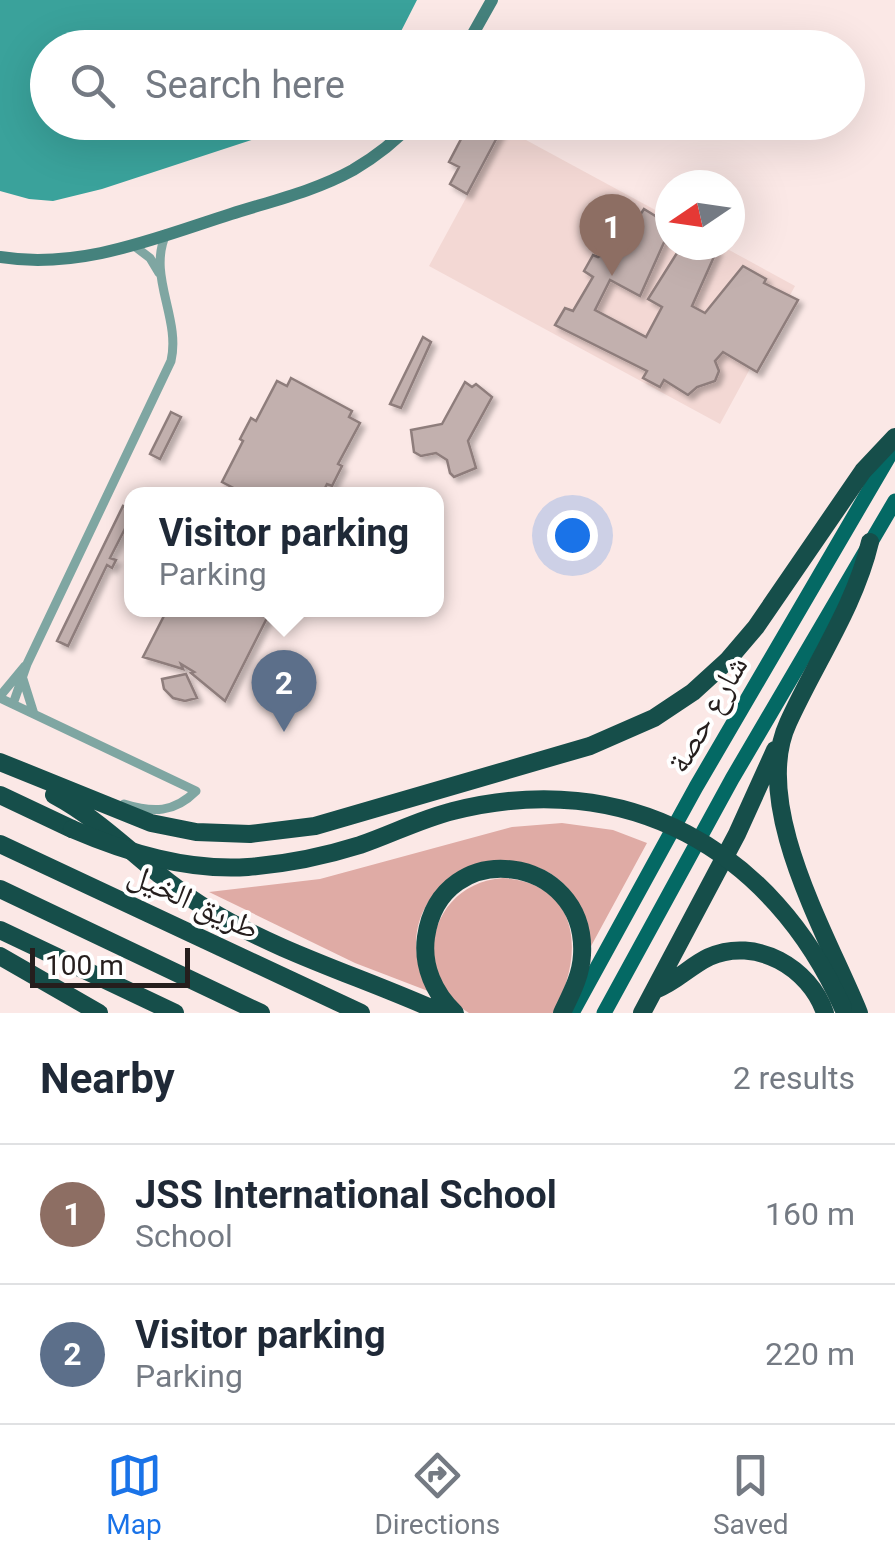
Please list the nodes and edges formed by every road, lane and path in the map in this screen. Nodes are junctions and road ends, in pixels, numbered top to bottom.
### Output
1 (492, 0) edge
2 (475, 30) edge
3 (392, 140) edge
4 (166, 234) junction
5 (132, 245) junction
6 (0, 257) edge
7 (160, 276) junction
8 (895, 437) edge
9 (895, 446) edge
10 (895, 502) edge
11 (870, 542) junction
12 (27, 664) junction
13 (24, 679) junction
14 (0, 697) edge
15 (12, 704) junction
16 (34, 714) junction
17 (785, 728) junction
18 (0, 764) edge
19 (73, 792) junction
20 (0, 795) edge
21 (0, 844) edge
22 (0, 888) edge
23 (0, 930) edge
24 (0, 956) edge
25 (649, 1000) edge
26 (572, 1004) edge
27 (99, 1013) edge
28 (174, 1013) edge
29 (261, 1013) edge
30 (362, 1013) edge
31 (442, 1013) edge
32 (455, 1013) edge
33 (562, 1013) edge
34 (604, 1013) edge
35 (825, 1013) edge
36 (845, 1013) edge
37 (859, 1013) edge

1 - 2 street
3 - 4 street
4 - 5 street
4 - 7 street
5 - 6 street
5 - 7 street
7 - 12 street
8 - 19 highway
9 - 26 main road, شارع حصة
10 - 11 main road, شارع حصة
11 - 17 highway
11 - 34 main road, شارع حصة
12 - 13 street
12 - 14 street
13 - 15 street
13 - 16 street
14 - 15 street
15 - 16 street
16 - 19 street
17 - 25 highway
17 - 37 highway
18 - 19 highway
18 - 31 highway
20 - 36 highway, bridge
21 - 30 highway, طريق الخيل
22 - 29 highway
23 - 28 highway
24 - 27 highway
25 - 35 highway
26 - 32 highway
26 - 33 highway

